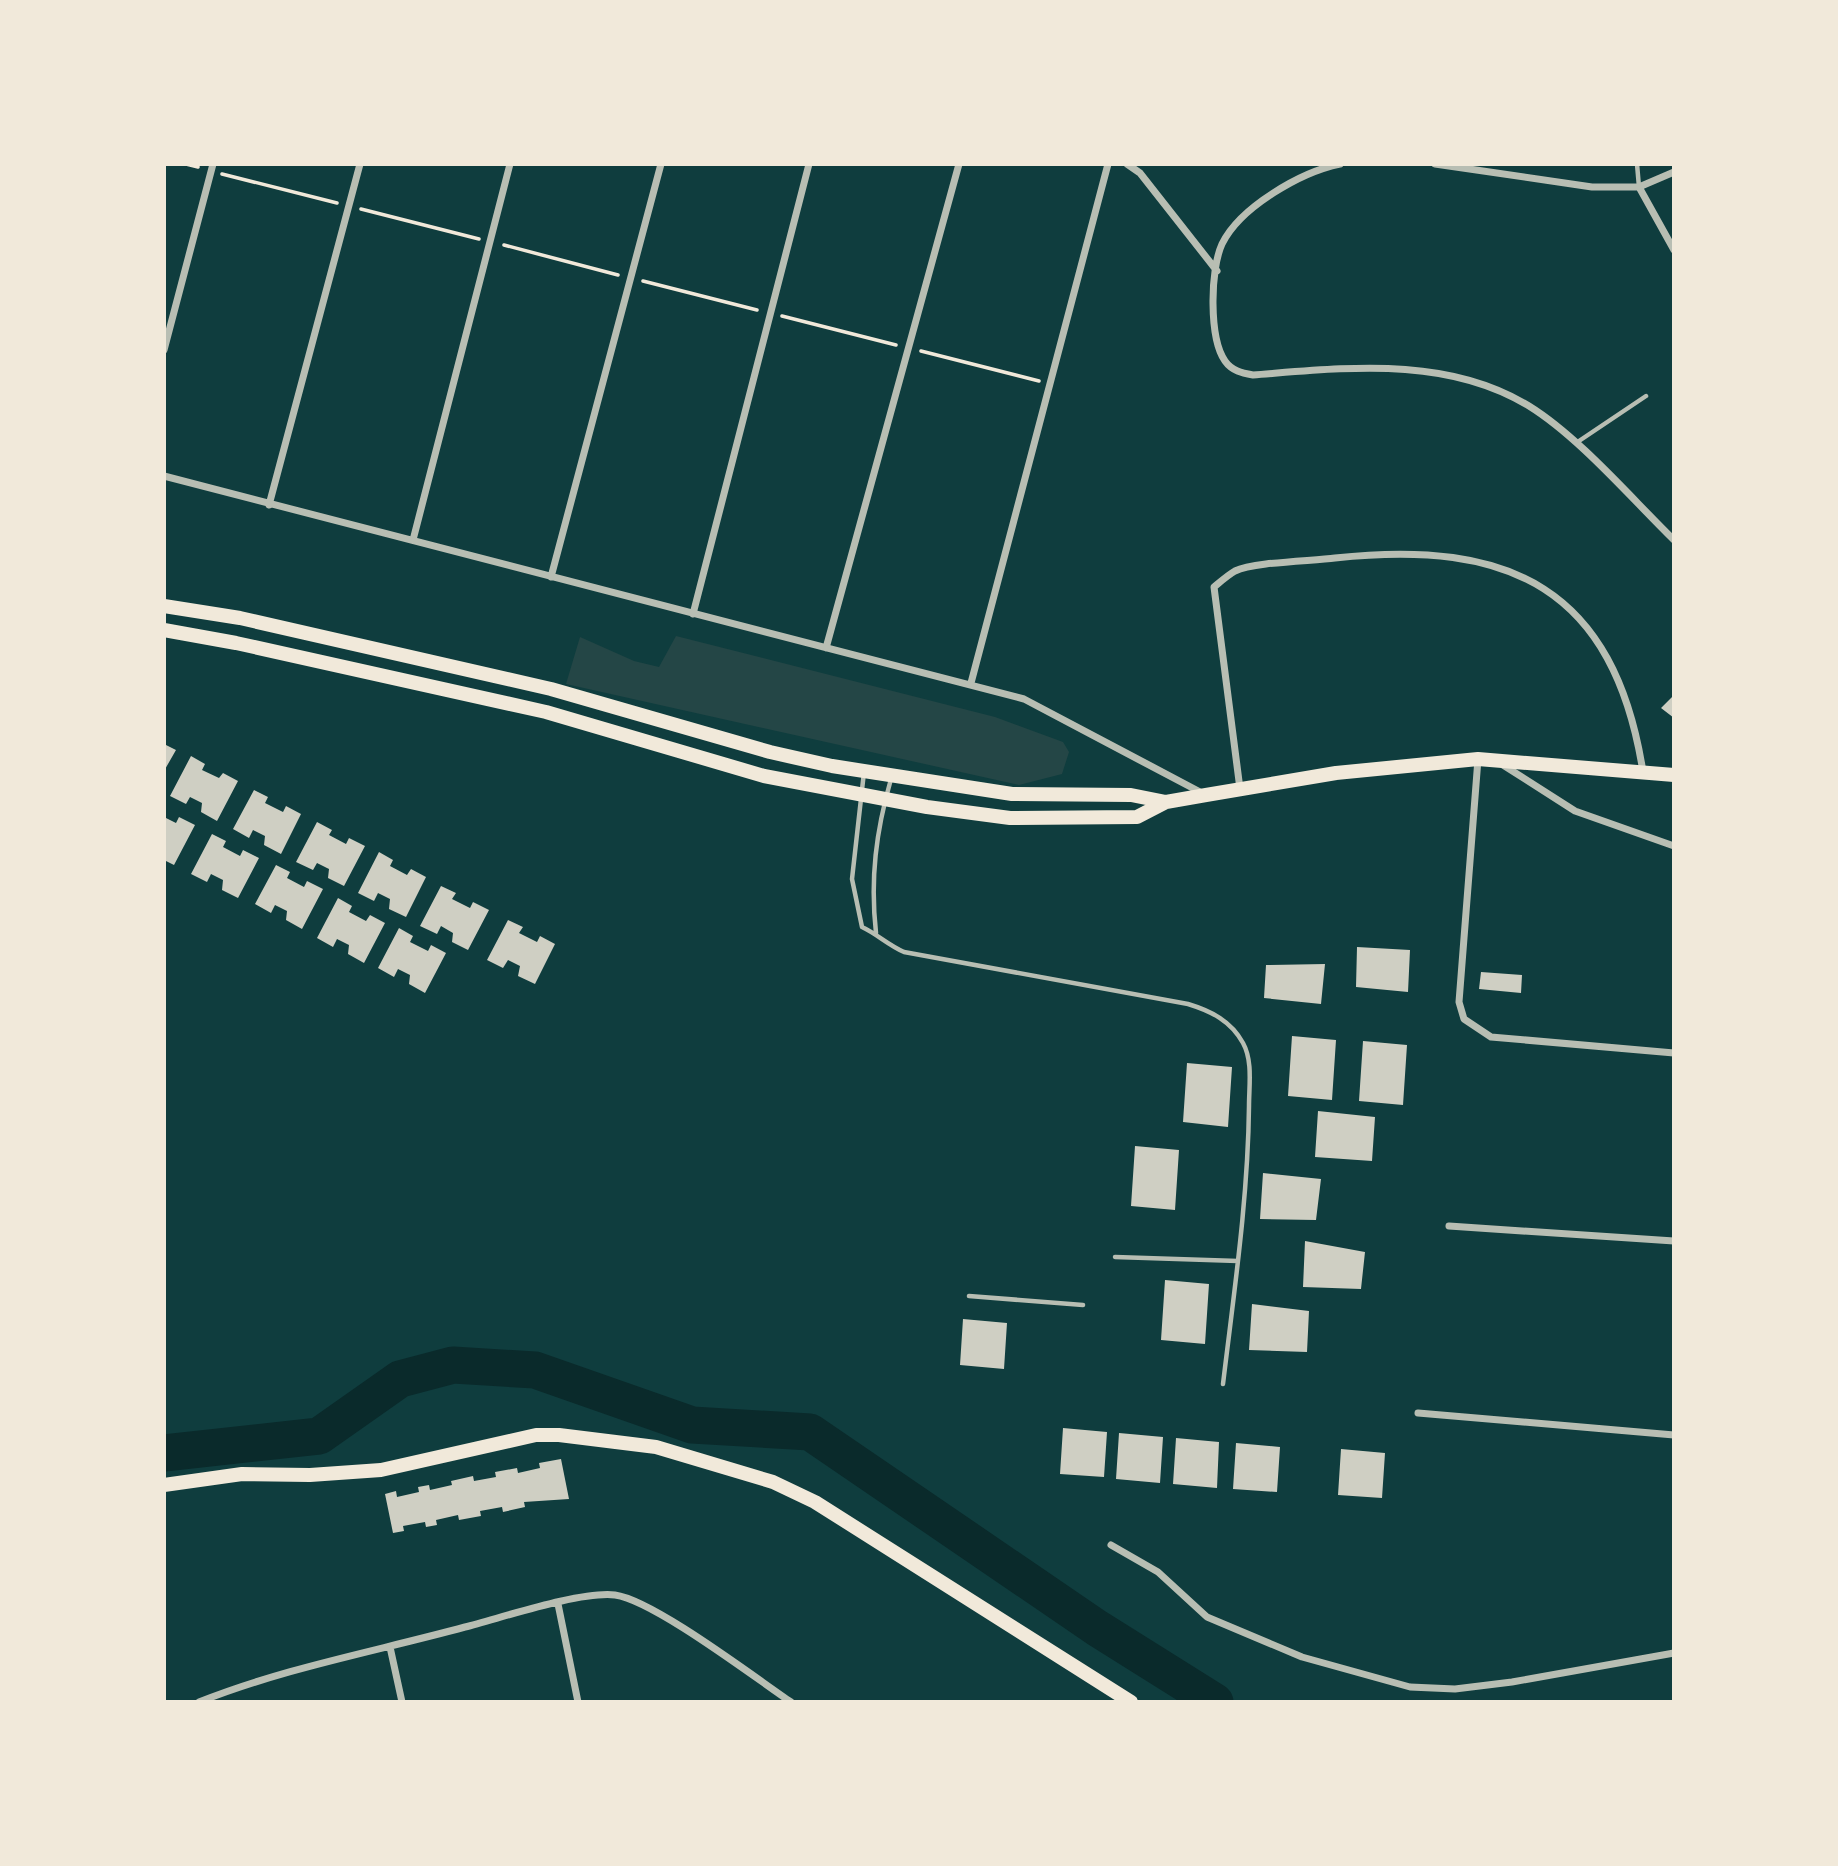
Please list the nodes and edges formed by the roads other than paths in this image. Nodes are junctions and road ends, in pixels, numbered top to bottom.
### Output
1 (213, 164) edge
2 (360, 164) edge
3 (510, 164) edge
4 (660, 164) edge
5 (809, 164) edge
6 (958, 164) edge
7 (1108, 164) edge
8 (1127, 164) edge
9 (1340, 164) edge
10 (1435, 164) edge
11 (1637, 164) edge
12 (1674, 172) edge
13 (1639, 187) junction
14 (1674, 250) edge
15 (1217, 271) junction
16 (164, 350) edge
17 (1646, 396) dead end
18 (1575, 444) junction
19 (164, 476) edge
20 (269, 505) junction
21 (413, 540) junction
22 (1674, 540) edge
23 (551, 577) junction
24 (164, 606) edge
25 (693, 614) junction
26 (164, 630) edge
27 (826, 648) junction
28 (971, 684) junction
29 (1486, 759) junction
30 (864, 771) junction
31 (1643, 772) junction
32 (1674, 775) edge
33 (892, 776) junction
34 (1240, 790) junction
35 (861, 793) junction
36 (1206, 794) junction
37 (886, 797) junction
38 (1166, 802) junction
39 (1674, 846) edge
40 (876, 933) junction
41 (1674, 1053) edge
42 (1449, 1226) dead end
43 (1674, 1241) edge
44 (1115, 1257) dead end
45 (1238, 1261) junction
46 (969, 1296) dead end
47 (1083, 1305) dead end
48 (1223, 1384) dead end
49 (1418, 1412) dead end
50 (1674, 1436) edge
51 (164, 1485) edge
52 (1111, 1545) dead end
53 (558, 1604) junction
54 (390, 1647) junction
55 (1674, 1653) edge
56 (199, 1702) edge
57 (402, 1702) edge
58 (578, 1702) edge
59 (791, 1702) edge
60 (1130, 1702) edge

1 - 16 street
2 - 20 street
3 - 21 street
4 - 23 street
5 - 25 street
6 - 27 street
7 - 28 street
8 - 15 street
9 - 15 street
10 - 13 street
11 - 13 lane
12 - 13 street
13 - 14 street
15 - 18 street
17 - 18 lane
18 - 22 street
19 - 20 street
20 - 21 street
21 - 23 street
23 - 25 street
24 - 30 main road
25 - 27 street
26 - 35 main road
27 - 28 street
28 - 36 street
29 - 31 main road
29 - 34 main road
29 - 39 street
29 - 41 street
30 - 33 main road
30 - 35 lane
31 - 32 main road
31 - 34 street
33 - 37 lane
33 - 38 main road
34 - 36 main road
35 - 37 main road
35 - 40 lane
36 - 38 main road
37 - 38 main road
37 - 40 lane
40 - 45 lane
42 - 43 street
44 - 45 lane
45 - 48 lane
46 - 47 lane
49 - 50 street
51 - 60 main road
52 - 55 street
53 - 54 street
53 - 58 street
53 - 59 street
54 - 56 street
54 - 57 street

